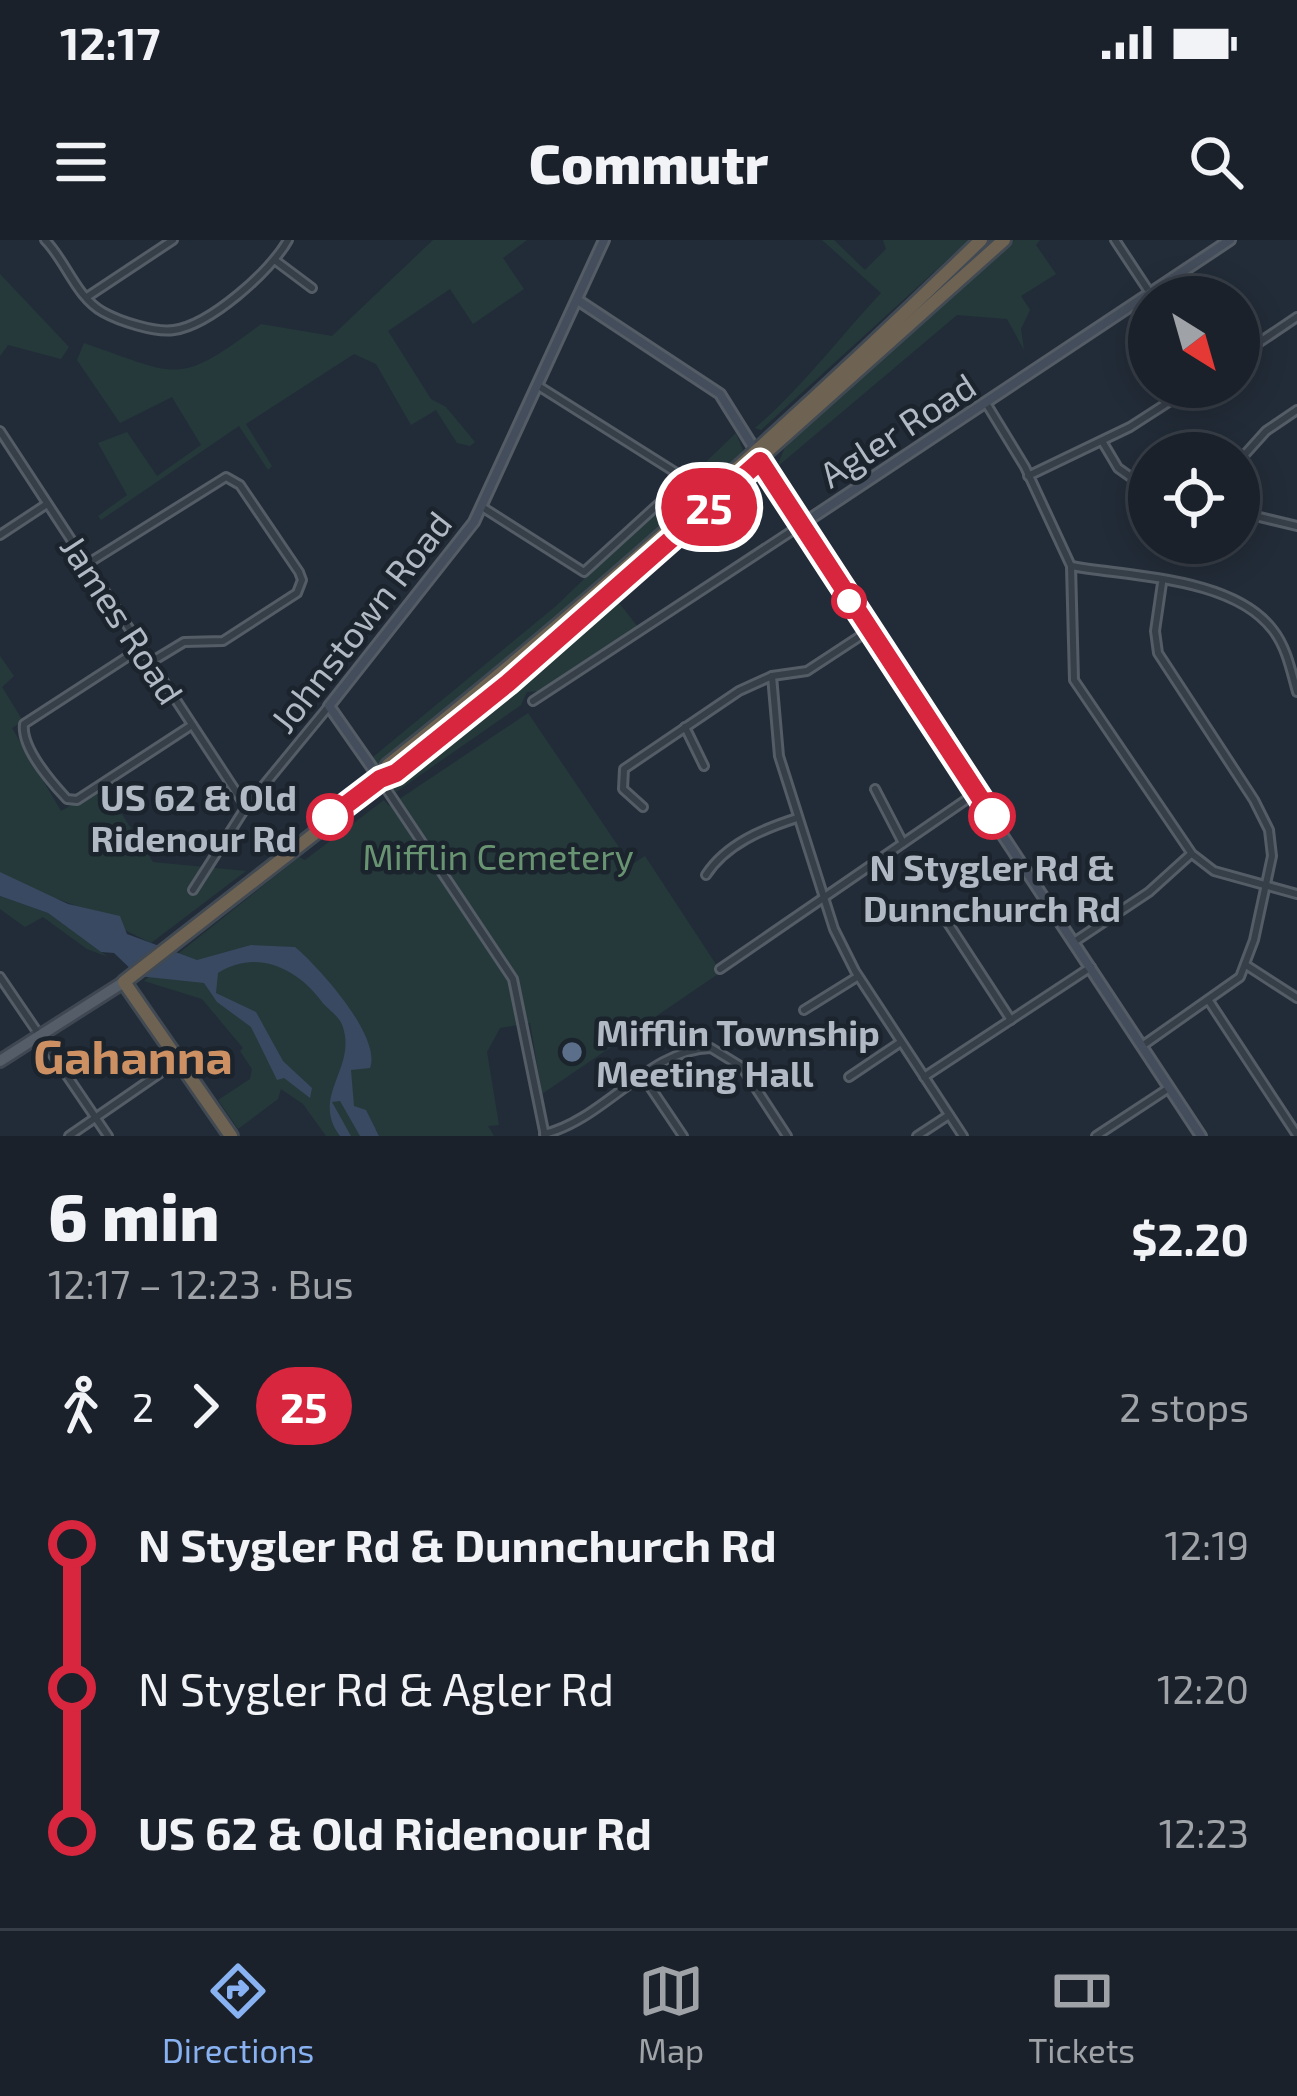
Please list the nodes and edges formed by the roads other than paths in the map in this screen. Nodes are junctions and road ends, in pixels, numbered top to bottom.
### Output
1 (45, 240) edge
2 (173, 240) edge
3 (287, 240) edge
4 (604, 240) edge
5 (983, 240) edge
6 (1004, 240) edge
7 (1115, 240) edge
8 (1230, 240) edge
9 (275, 261) junction
10 (1139, 276) edge
11 (1176, 276) edge
12 (312, 288) dead end
13 (87, 297) junction
14 (579, 301) junction
15 (1128, 308) edge
16 (1297, 317) edge
17 (1260, 342) edge
18 (540, 387) junction
19 (986, 404) junction
20 (1157, 408) edge
21 (1297, 410) edge
22 (0, 431) edge
23 (1260, 438) edge
24 (1102, 441) junction
25 (757, 456) junction
26 (1128, 474) edge
27 (1028, 476) junction
28 (47, 504) junction
29 (482, 507) junction
30 (1260, 517) edge
31 (801, 525) junction
32 (1297, 526) edge
33 (0, 535) edge
34 (87, 564) junction
35 (1071, 566) junction
36 (1162, 583) junction
37 (868, 632) junction
38 (141, 648) junction
39 (151, 662) junction
40 (772, 676) junction
41 (1297, 692) edge
42 (533, 701) dead end
43 (329, 706) junction
44 (192, 725) junction
45 (685, 728) junction
46 (704, 766) dead end
47 (380, 779) junction
48 (875, 789) dead end
49 (976, 793) junction
50 (247, 807) junction
51 (643, 807) dead end
52 (798, 818) junction
53 (903, 843) junction
54 (1192, 854) junction
55 (706, 875) dead end
56 (1267, 886) junction
57 (193, 890) dead end
58 (1297, 894) edge
59 (824, 898) junction
60 (944, 917) dead end
61 (1074, 942) junction
62 (1246, 965) junction
63 (1091, 967) junction
64 (719, 969) dead end
65 (858, 976) junction
66 (0, 977) edge
67 (127, 980) junction
68 (1297, 998) edge
69 (1209, 1001) junction
70 (804, 1010) dead end
71 (1010, 1020) junction
72 (39, 1035) junction
73 (715, 1038) dead end
74 (902, 1042) junction
75 (1142, 1046) junction
76 (714, 1049) junction
77 (179, 1060) junction
78 (0, 1061) edge
79 (849, 1077) dead end
80 (924, 1077) junction
81 (644, 1078) junction
82 (1169, 1088) junction
83 (949, 1115) junction
84 (96, 1118) junction
85 (544, 1135) edge
86 (1297, 1135) edge
87 (69, 1136) edge
88 (108, 1136) edge
89 (231, 1136) edge
90 (683, 1136) edge
91 (787, 1136) edge
92 (917, 1136) edge
93 (963, 1136) edge
94 (1096, 1136) edge
95 (1201, 1136) edge

1 - 13 street
2 - 13 street
3 - 9 street
4 - 14 main road, Johnstown Road
5 - 25 highway
6 - 25 highway
7 - 10 street
8 - 11 main road, Agler Road
9 - 12 street
9 - 13 street
14 - 18 main road, Johnstown Road
14 - 25 main road
15 - 19 main road, Agler Road
16 - 17 street
18 - 29 main road, Johnstown Road
18 - 29 street
19 - 27 street
19 - 31 main road, Agler Road
20 - 24 street
21 - 23 street
22 - 28 street, James Road
24 - 26 street
24 - 27 street
25 - 31 main road
25 - 47 highway
27 - 35 street
28 - 33 street
28 - 34 street, James Road
29 - 43 main road, Johnstown Road
30 - 32 street
31 - 37 main road
31 - 42 street, Agler Road
34 - 38 street, James Road
34 - 39 street
35 - 36 street
35 - 54 street
36 - 41 street
36 - 56 street
37 - 40 street
37 - 49 main road
38 - 39 street, James Road
38 - 44 street
39 - 44 street, James Road
40 - 45 street
40 - 52 street
43 - 47 main road
43 - 50 street, Johnstown Road
44 - 50 street, James Road
45 - 46 street
45 - 51 street
47 - 67 highway
47 - 85 street
48 - 53 street
49 - 53 street
49 - 61 main road
50 - 57 street, Johnstown Road
52 - 55 street
52 - 59 street
53 - 59 street
54 - 56 street
54 - 61 street
56 - 58 street
56 - 62 street
59 - 64 street
59 - 65 street
60 - 71 street
61 - 63 main road
62 - 68 street
62 - 69 street
63 - 71 street
63 - 75 main road
65 - 70 street
65 - 74 street
66 - 72 street
67 - 72 main road
67 - 77 highway
69 - 75 street
69 - 86 street
71 - 80 street
72 - 78 main road
72 - 84 street
73 - 76 street
74 - 79 street
74 - 80 street
75 - 82 main road
76 - 81 street
76 - 91 street
77 - 84 street
77 - 89 highway
80 - 83 street
81 - 85 street
81 - 90 street
82 - 94 street
82 - 95 main road
83 - 92 street
83 - 93 street
84 - 87 street
84 - 88 street

